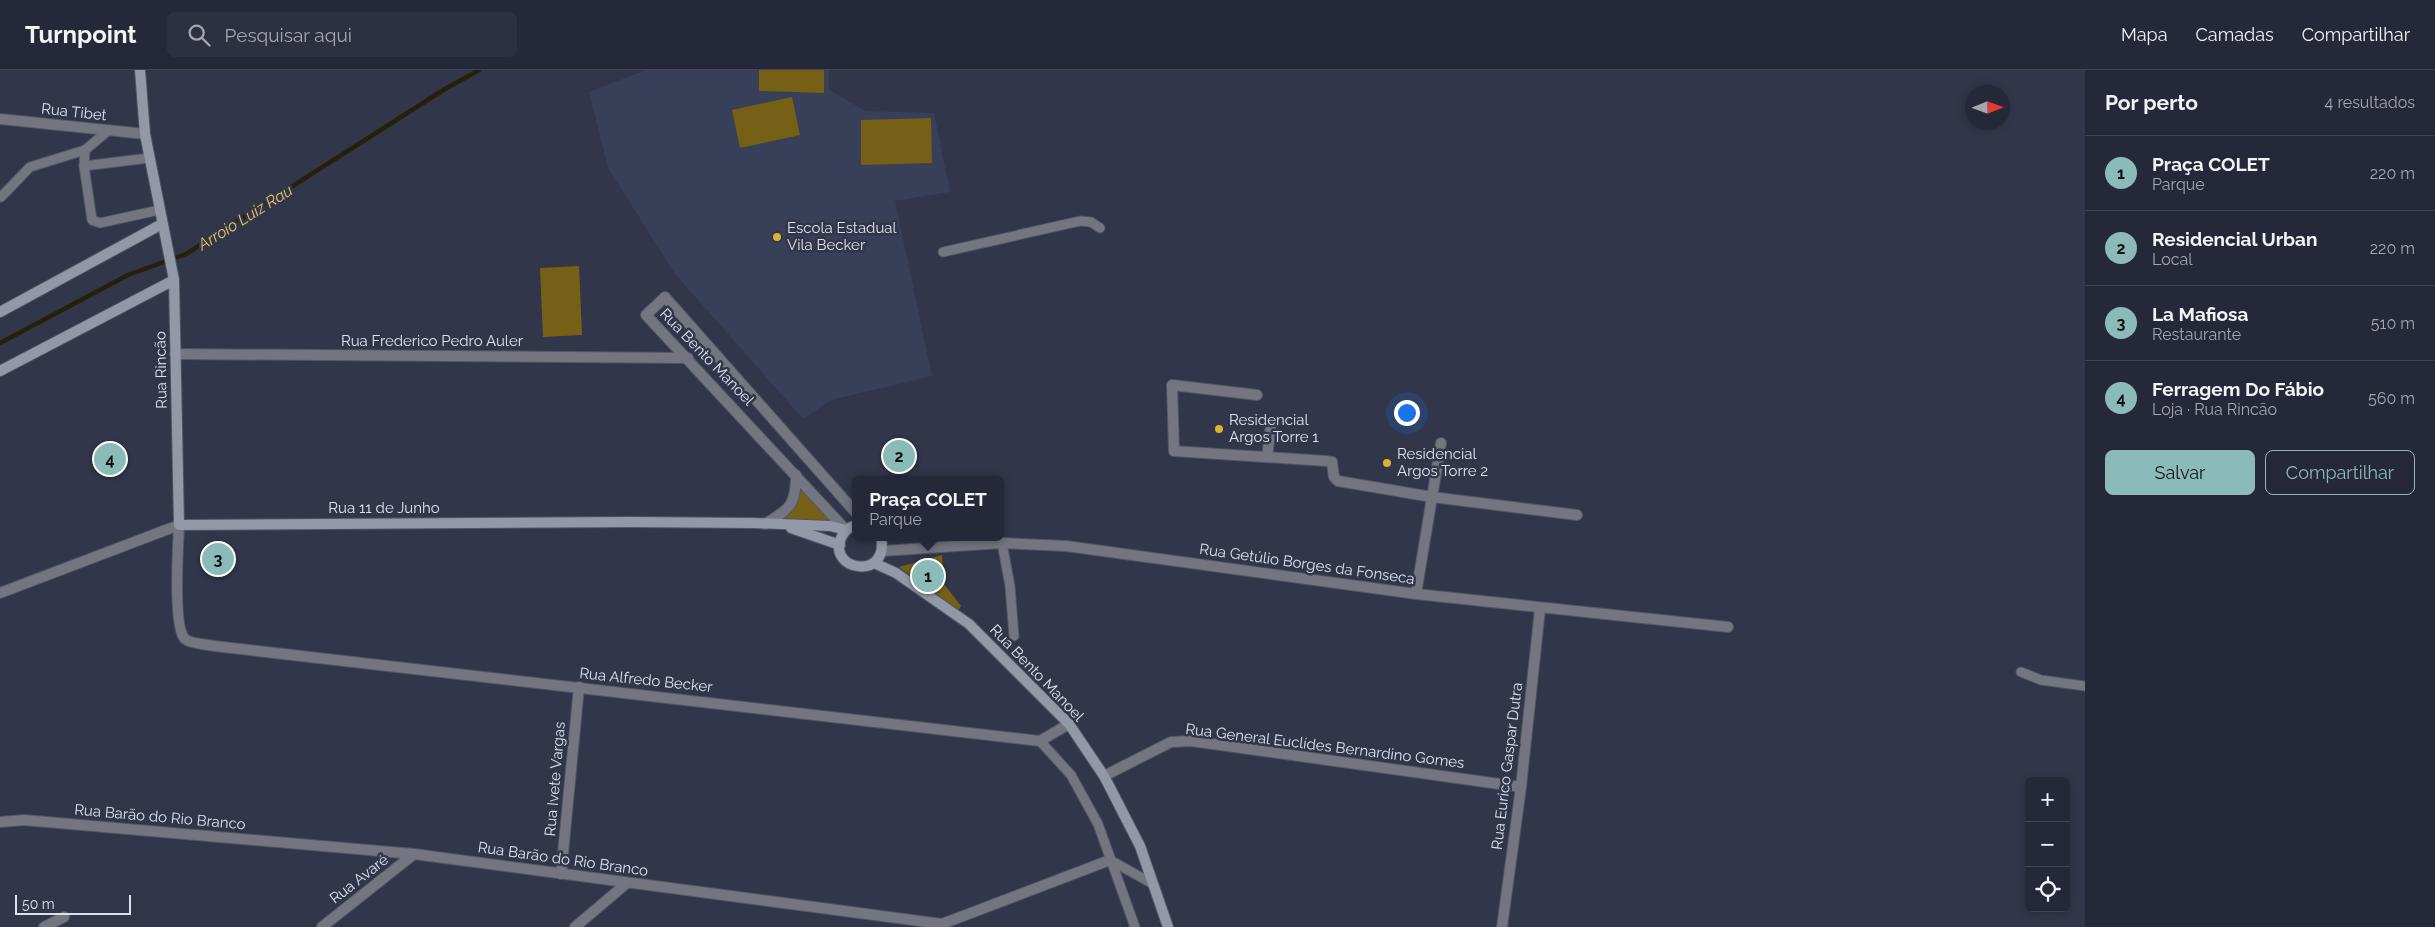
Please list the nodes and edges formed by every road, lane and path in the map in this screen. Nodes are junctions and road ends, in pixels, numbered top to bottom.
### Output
1 (140, 70) edge
2 (0, 119) edge
3 (109, 130) junction
4 (145, 134) junction
5 (85, 150) junction
6 (150, 158) junction
7 (84, 166) junction
8 (2, 197) dead end
9 (159, 210) junction
10 (162, 224) junction
11 (1100, 228) dead end
12 (943, 252) dead end
13 (173, 276) junction
14 (0, 312) edge
15 (175, 354) junction
16 (688, 358) junction
17 (0, 371) edge
18 (1257, 395) dead end
19 (1271, 426) dead end
20 (1441, 443) dead end
21 (1267, 457) junction
22 (796, 474) junction
23 (1432, 497) junction
24 (852, 508) edge
25 (1577, 515) dead end
26 (765, 524) junction
27 (781, 524) junction
28 (179, 525) junction
29 (851, 528) edge
30 (881, 541) edge
31 (1002, 543) junction
32 (840, 545) junction
33 (882, 551) junction
34 (874, 563) junction
35 (0, 593) edge
36 (1416, 594) junction
37 (1540, 609) junction
38 (1728, 627) dead end
39 (1014, 636) dead end
40 (214, 646) joint
41 (2021, 672) dead end
42 (2085, 686) edge
43 (579, 687) junction
44 (1069, 724) junction
45 (1040, 741) junction
46 (1104, 776) junction
47 (1521, 787) junction
48 (0, 822) edge
49 (414, 854) junction
50 (1110, 860) junction
51 (561, 874) junction
52 (627, 883) junction
53 (1153, 884) junction
54 (64, 917) dead end
55 (942, 925) edge
56 (44, 927) edge
57 (322, 927) edge
58 (575, 927) edge
59 (1135, 927) edge
60 (1168, 927) edge
61 (1502, 927) edge

1 - 4 main road, Rua Rincão
2 - 3 street, Rua Tibet
3 - 4 street, Rua Tibet
3 - 5 lane
4 - 6 main road, Rua Rincão
5 - 7 lane
5 - 8 lane
6 - 7 lane
6 - 9 main road, Rua Rincão
7 - 9 lane
9 - 10 main road, Rua Rincão
10 - 13 main road, Rua Rincão
10 - 14 main road
11 - 12 lane
13 - 15 main road, Rua Rincão
13 - 17 main road
15 - 16 street, Rua Frederico Pedro Auler
15 - 28 main road, Rua Rincão
16 - 22 street, Rua Bento Manoel
16 - 24 street, Rua Bento Manoel
18 - 21 street
19 - 21 street
20 - 23 street
21 - 23 street
22 - 26 street
22 - 29 street, Rua Bento Manoel
23 - 25 street
23 - 36 street
26 - 27 main road, Rua 11 de Junho
26 - 28 main road, Rua 11 de Junho
27 - 29 main road, Rua 11 de Junho
27 - 32 main road, Rua 11 de Junho
28 - 35 street, Rua 11 de Junho
28 - 40 street, Rua Rincão
29 - 32 main road
30 - 33 main road
31 - 33 street, Rua Getúlio Borges da Fonseca
31 - 36 street, Rua Getúlio Borges da Fonseca
31 - 39 lane
32 - 34 main road
33 - 34 main road
34 - 44 main road, Rua Bento Manoel
36 - 37 street, Rua Getúlio Borges da Fonseca
37 - 38 street, Rua Getúlio Borges da Fonseca
37 - 47 street, Rua Eurico Gaspar Dutra
40 - 43 street, Rua Alfredo Becker
41 - 42 lane
43 - 45 street, Rua Alfredo Becker
43 - 51 street, Rua Ivete Vargas
44 - 45 street
44 - 46 main road, Rua Bento Manoel
45 - 50 lane
46 - 47 street, Rua General Euclídes Bernardino Gomes
46 - 53 main road, Rua Bento Manoel
47 - 61 street, Rua Eurico Gaspar Dutra
48 - 49 street, Rua Barão do Rio Branco
49 - 51 street, Rua Barão do Rio Branco
49 - 57 street, Rua Avaré
50 - 53 lane
50 - 55 street, Rua Barão do Rio Branco
50 - 59 lane
51 - 52 street, Rua Barão do Rio Branco
52 - 55 street, Rua Barão do Rio Branco
52 - 58 street
53 - 60 main road, Rua Bento Manoel
54 - 56 street

